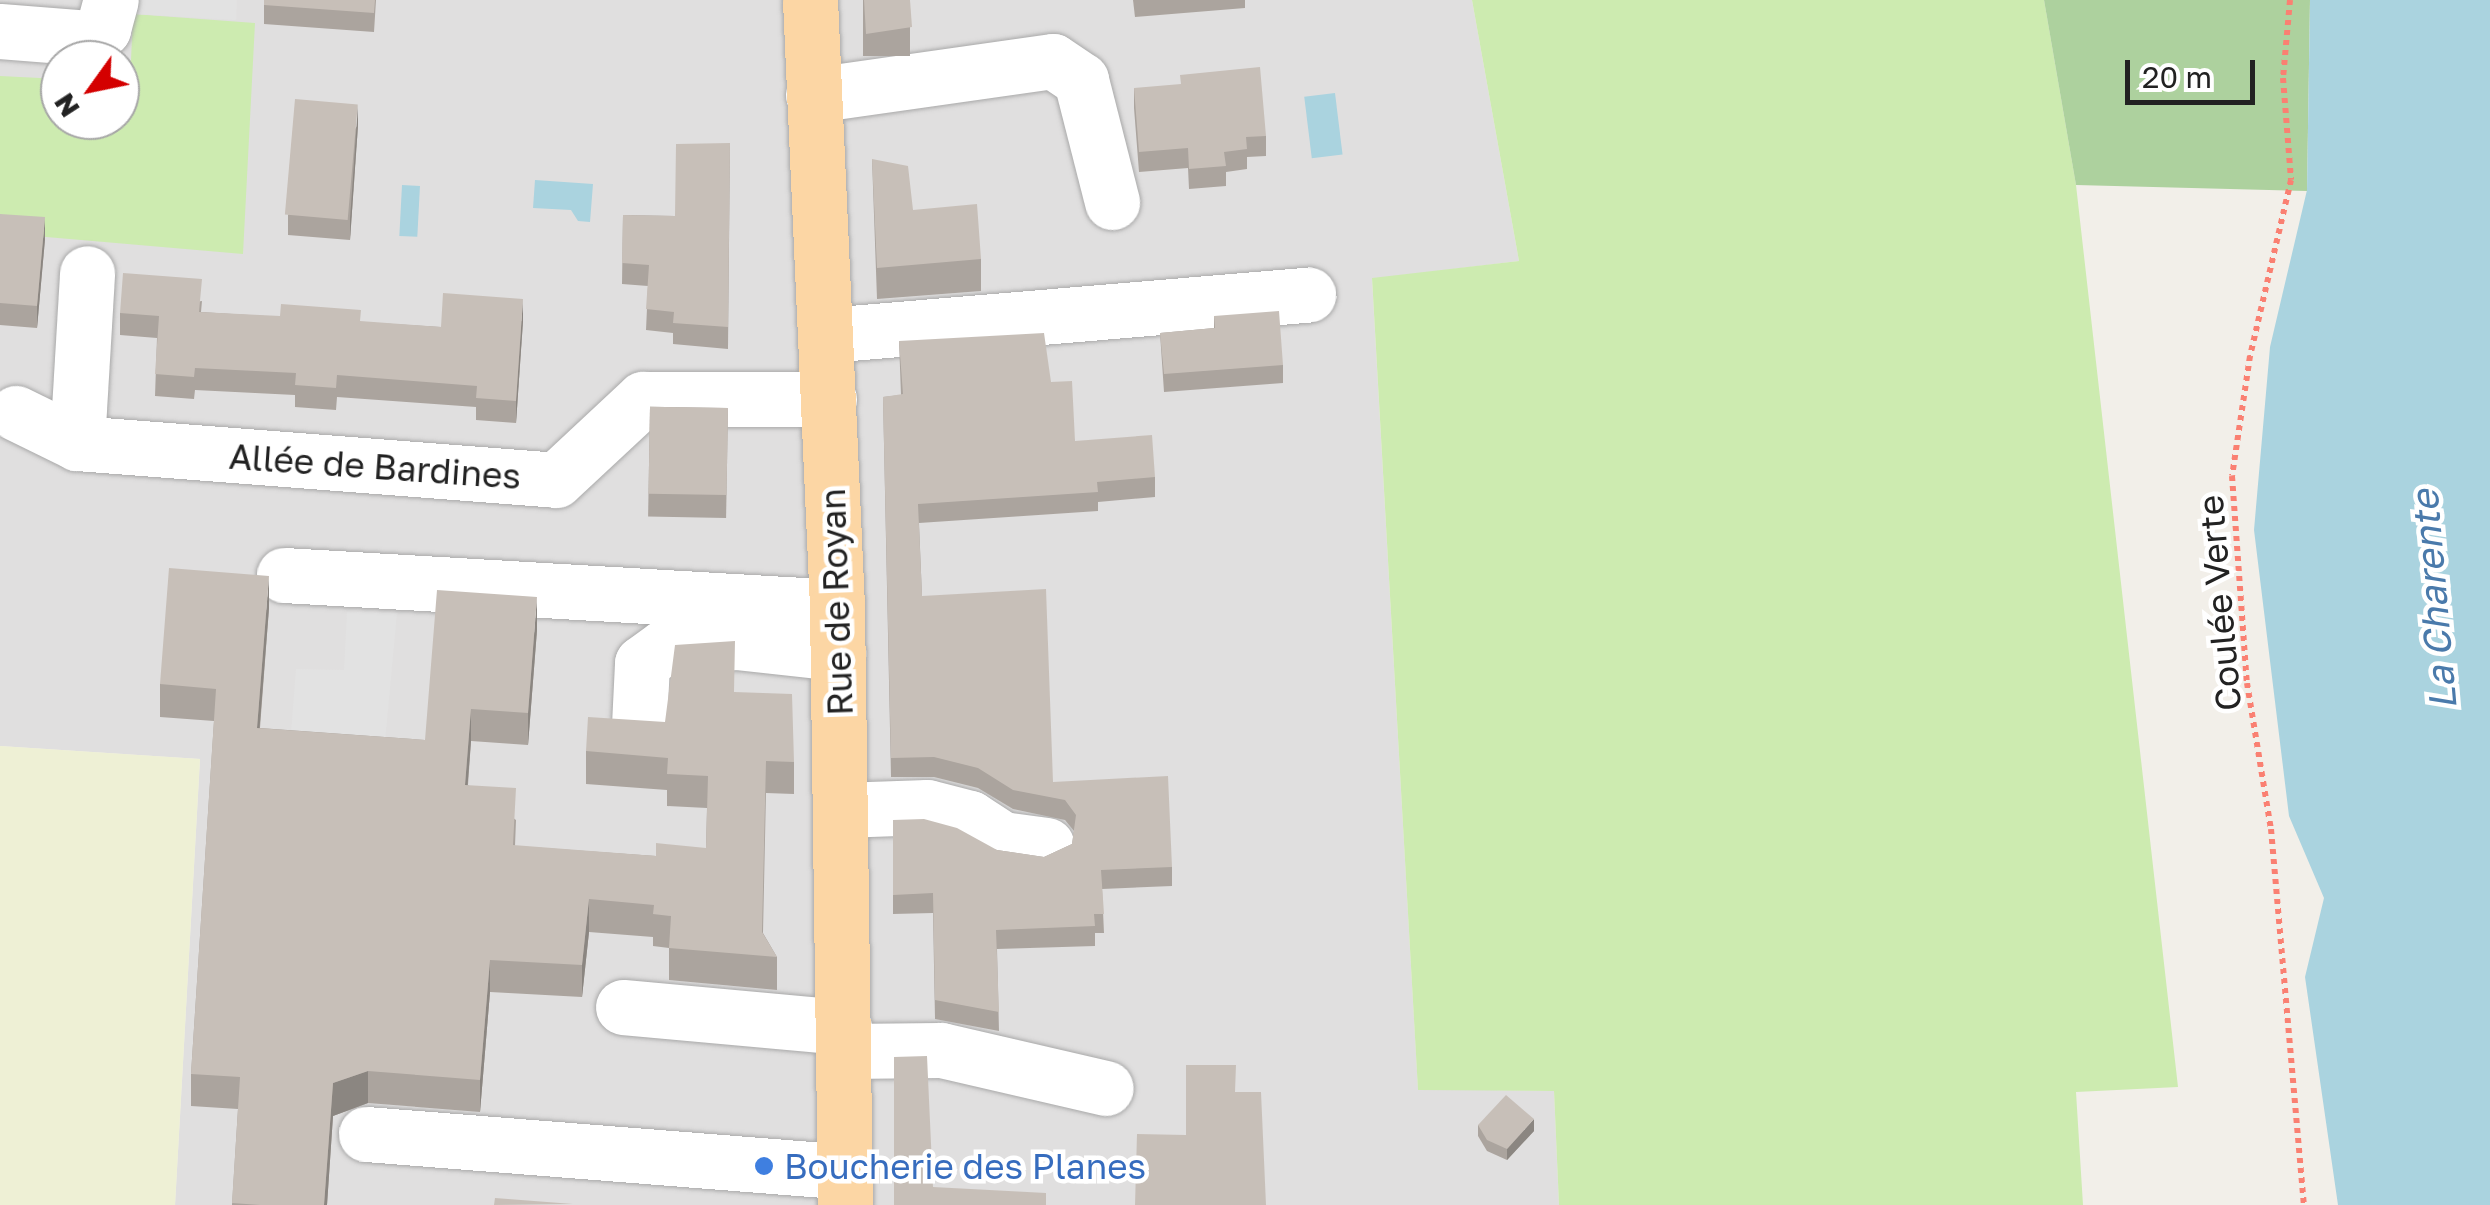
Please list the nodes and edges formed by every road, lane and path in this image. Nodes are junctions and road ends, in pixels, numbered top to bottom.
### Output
1 (110, 0) edge
2 (810, 0) edge
3 (2290, 0) edge
4 (0, 31) edge
5 (814, 95) junction
6 (1112, 202) dead end
7 (88, 273) dead end
8 (1308, 295) dead end
9 (827, 335) junction
10 (829, 400) junction
11 (16, 413) dead end
12 (76, 443) junction
13 (284, 576) dead end
14 (838, 630) junction
15 (639, 725) edge
16 (840, 810) junction
17 (1047, 846) dead end
18 (622, 1007) dead end
19 (844, 1039) junction
20 (1106, 1088) dead end
21 (366, 1134) dead end
22 (845, 1189) edge
23 (2304, 1205) edge

1 - 4 street
2 - 5 main road, Rue de Royan
3 - 23 path, Coulée Verte
5 - 6 street
5 - 9 main road, Rue de Royan
7 - 12 street
8 - 9 street
9 - 10 main road, Rue de Royan
10 - 12 street, Allée de Bardines
10 - 14 main road, Rue de Royan
11 - 12 street, Allée de Bardines
13 - 14 street
14 - 15 street
14 - 16 main road, Rue de Royan
16 - 17 street
16 - 19 main road, Rue de Royan
18 - 19 street
19 - 20 street
19 - 22 main road, Rue de Royan
21 - 22 street

